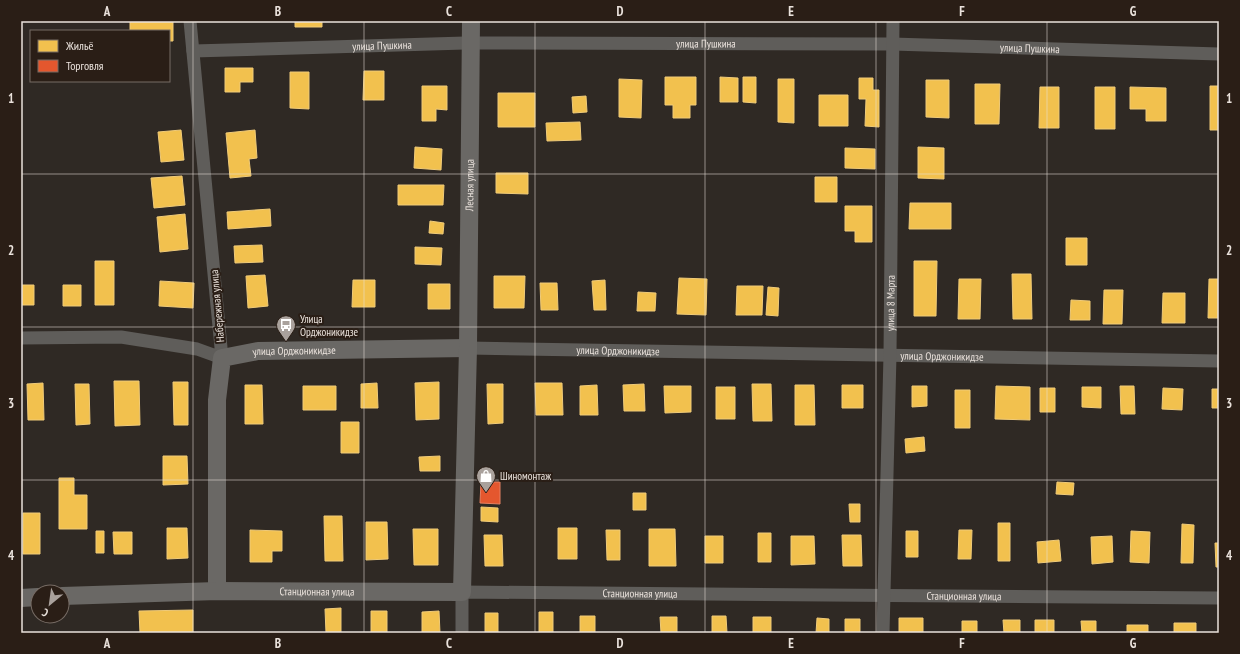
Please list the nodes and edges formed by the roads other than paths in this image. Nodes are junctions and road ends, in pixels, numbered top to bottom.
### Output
1 (190, 21) edge
2 (471, 21) edge
3 (892, 21) edge
4 (471, 43) junction
5 (892, 44) junction
6 (193, 51) junction
7 (1219, 54) edge
8 (21, 338) edge
9 (468, 348) junction
10 (890, 355) junction
11 (222, 358) junction
12 (1219, 361) edge
13 (217, 591) junction
14 (462, 592) junction
15 (884, 594) junction
16 (70, 596) edge
17 (1219, 598) edge
18 (462, 633) edge
19 (883, 633) edge

1 - 6 street, Набережная улица
2 - 4 main road, Лесная улица
3 - 5 street, улица 8 Марта
4 - 5 street, улица Пушкина
4 - 6 street, улица Пушкина
4 - 9 main road, Лесная улица
5 - 7 street, улица Пушкина
5 - 10 street, улица 8 Марта
6 - 11 street, Набережная улица
8 - 11 street, улица Орджоникидзе
9 - 10 street, улица Орджоникидзе
9 - 11 main road, улица Орджоникидзе
9 - 14 main road, Лесная улица
10 - 12 street, улица Орджоникидзе
10 - 15 street, улица 8 Марта
11 - 13 main road, Набережная улица
13 - 14 main road, Станционная улица
13 - 16 main road, Станционная улица
14 - 15 street, Станционная улица
14 - 18 street
15 - 17 street, Станционная улица
15 - 19 street, улица 8 Марта

